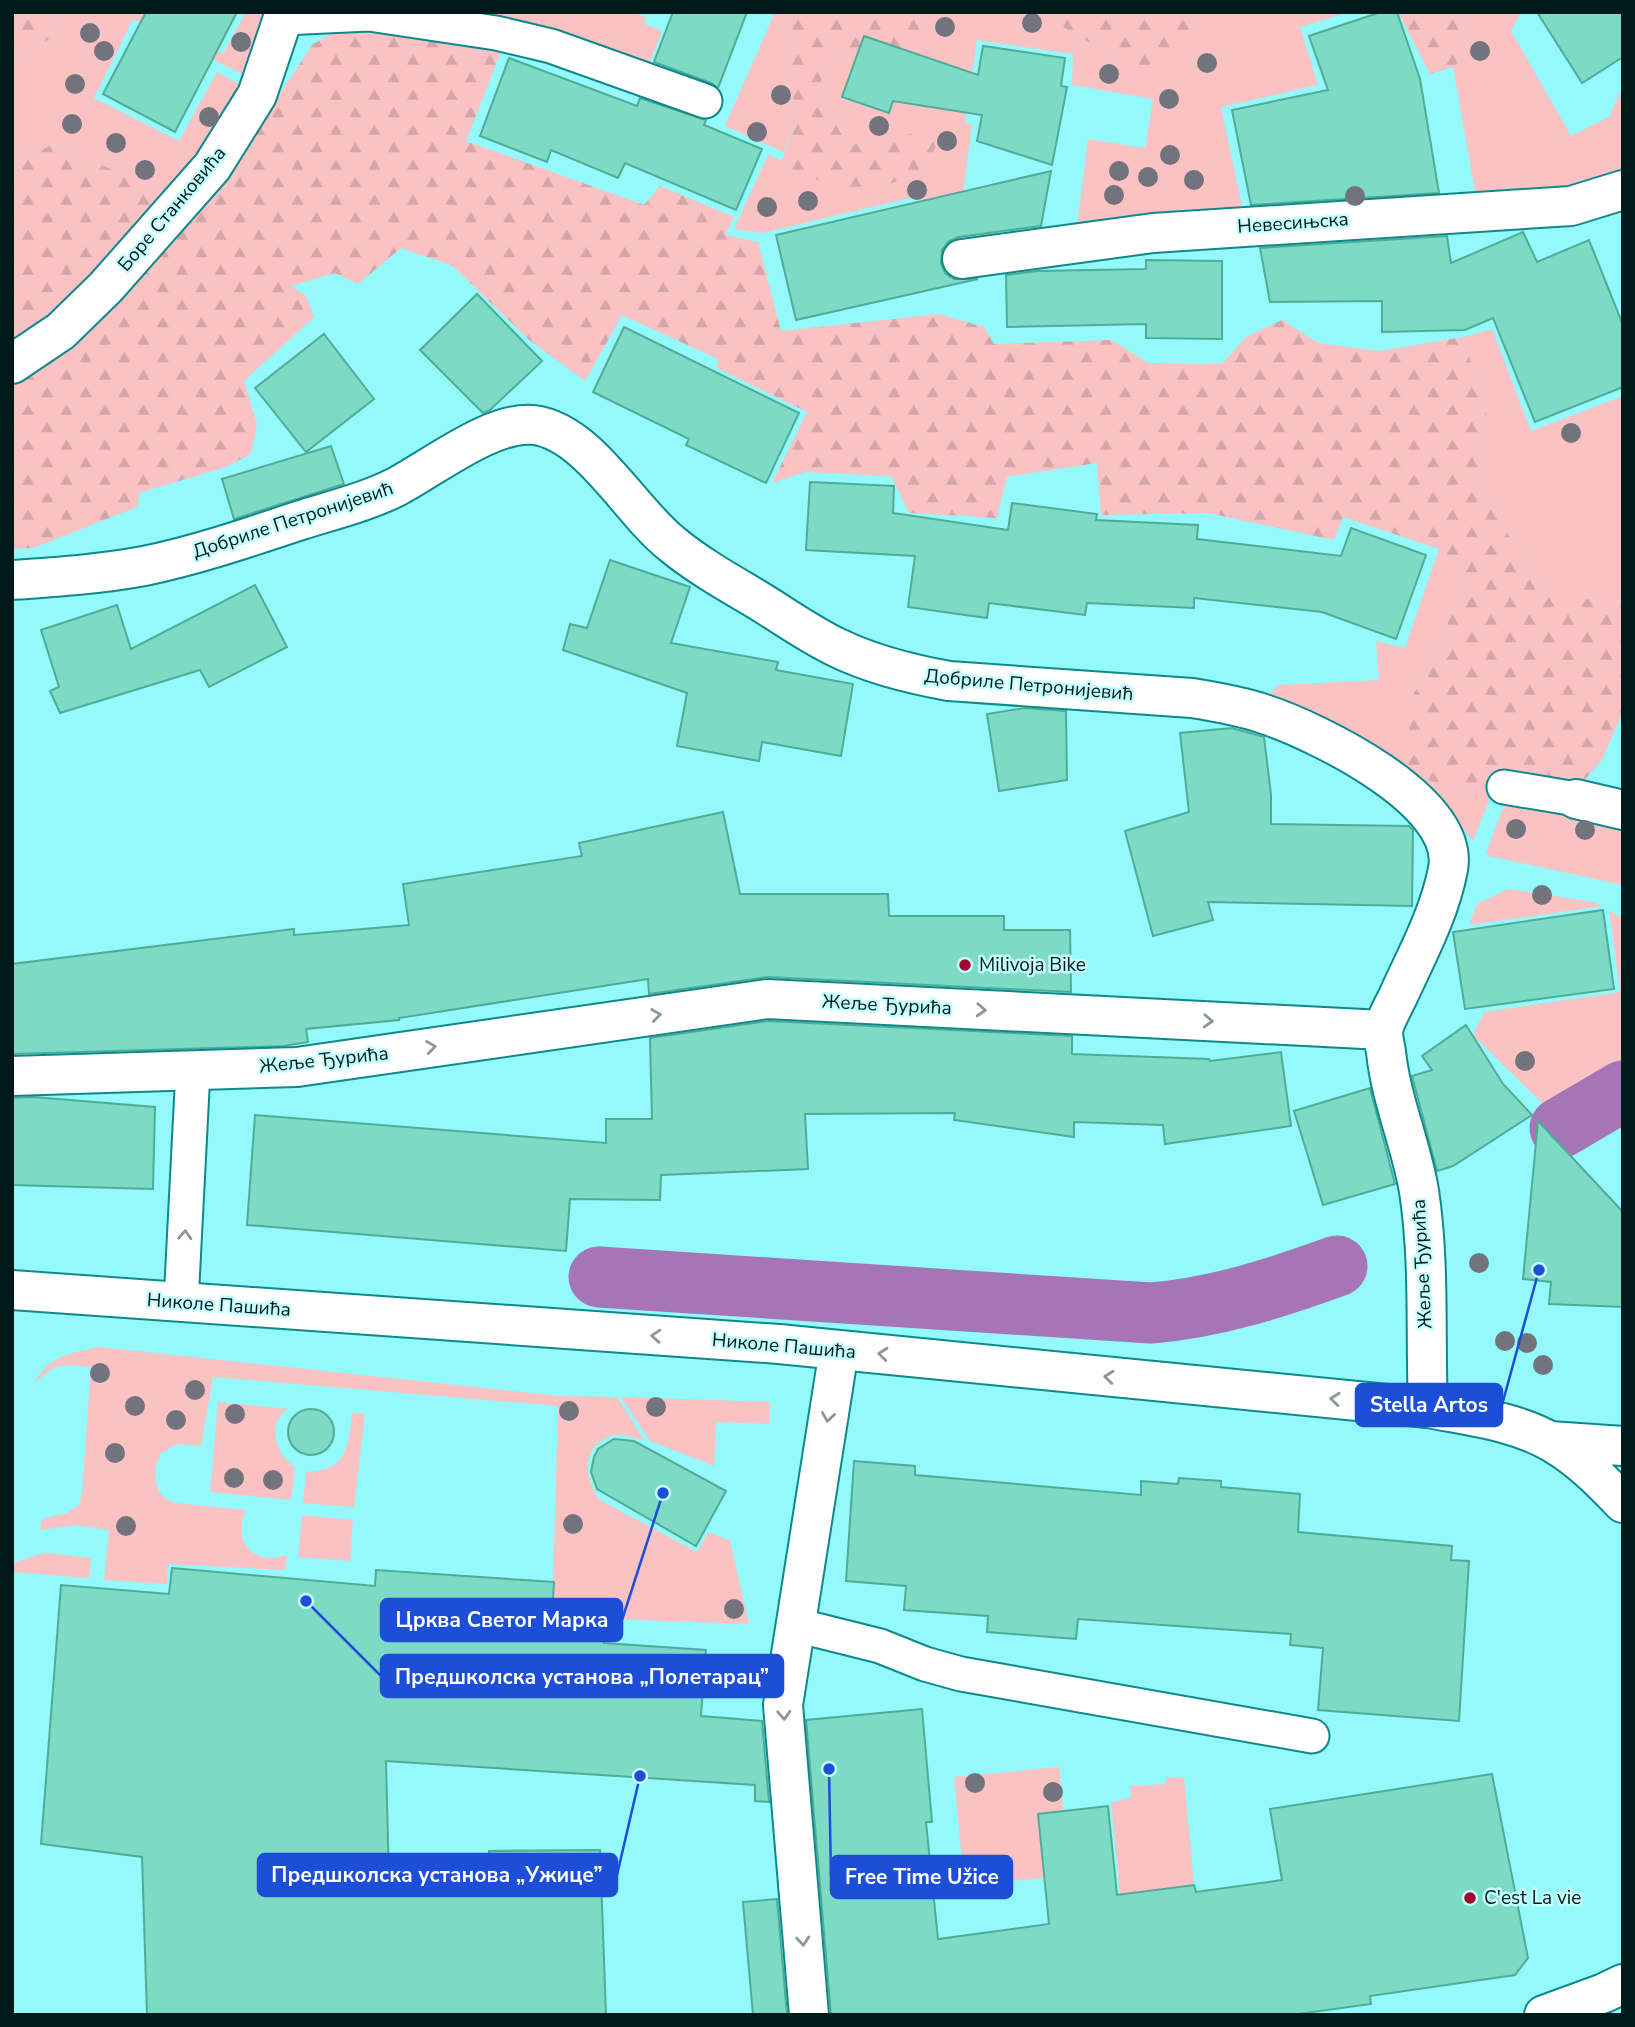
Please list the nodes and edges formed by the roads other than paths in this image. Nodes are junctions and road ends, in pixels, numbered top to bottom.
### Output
1 (284, 15) edge
2 (705, 101) dead end
3 (1623, 190) edge
4 (962, 259) dead end
5 (12, 364) edge
6 (12, 580) edge
7 (1504, 787) dead end
8 (1576, 799) joint
9 (1623, 810) edge
10 (1383, 1031) junction
11 (193, 1070) junction
12 (12, 1076) edge
13 (12, 1290) edge
14 (181, 1303) junction
15 (839, 1350) junction
16 (1428, 1408) junction
17 (1550, 1441) junction
18 (1623, 1446) edge
19 (1623, 1503) edge
20 (796, 1625) junction
21 (1312, 1736) dead end
22 (1623, 1984) edge
23 (809, 2015) edge
24 (1544, 2015) edge

1 - 2 lane, Боре Станковића
1 - 5 street, Боре Станковића
3 - 4 street, Невесињска
6 - 10 street, Добриле Петронијевић
7 - 8 lane
8 - 9 street
11 -> 10 street, Жеље Ђурића
10 - 16 street, Жеље Ђурића
11 - 12 street, Жеље Ђурића
14 -> 11 lane
13 - 14 street, Николе Пашића
15 -> 14 street, Николе Пашића
16 -> 15 street, Николе Пашића
15 -> 20 street
16 - 17 street, Николе Пашића
17 - 18 street, Николе Пашића
17 - 19 street, Николе Пашића
20 - 21 lane
20 -> 23 street
22 - 24 street

